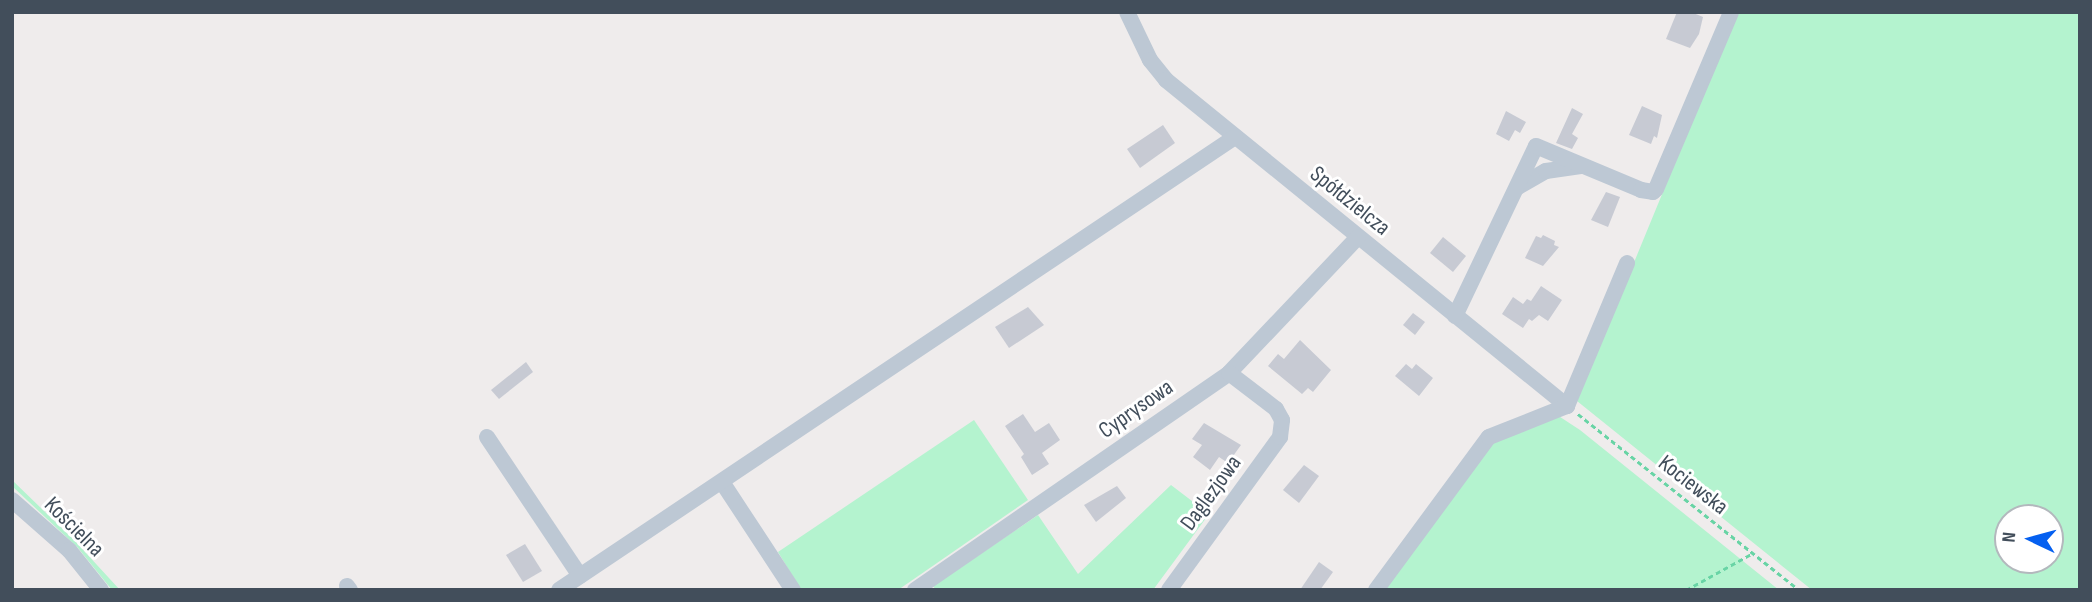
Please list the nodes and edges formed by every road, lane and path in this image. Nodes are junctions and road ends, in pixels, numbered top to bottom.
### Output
1 (1127, 12) edge
2 (1731, 12) edge
3 (1235, 137) junction
4 (1586, 166) junction
5 (1518, 187) junction
6 (1358, 237) junction
7 (1627, 262) dead end
8 (1455, 316) junction
9 (1229, 373) junction
10 (1567, 406) junction
11 (487, 437) dead end
12 (722, 482) junction
13 (12, 500) edge
14 (1753, 553) junction
15 (580, 576) junction
16 (101, 590) edge
17 (559, 590) edge
18 (793, 590) edge
19 (915, 590) edge
20 (1169, 590) edge
21 (1376, 590) edge
22 (1686, 590) edge
23 (1799, 590) edge

1 - 3 street, Spółdzielcza
2 - 4 street
3 - 6 street, Spółdzielcza
3 - 12 street
4 - 5 street
4 - 5 street
5 - 8 street
6 - 8 street, Spółdzielcza
6 - 9 street, Cyprysowa
7 - 10 street
8 - 10 street, Spółdzielcza
9 - 19 street, Cyprysowa
9 - 20 street, Daglezjowa
10 - 14 path, Kociewska
10 - 21 street
11 - 15 street
12 - 15 street
12 - 18 street
13 - 16 street, Kościelna
14 - 22 path
14 - 23 path, Kociewska
15 - 17 street

